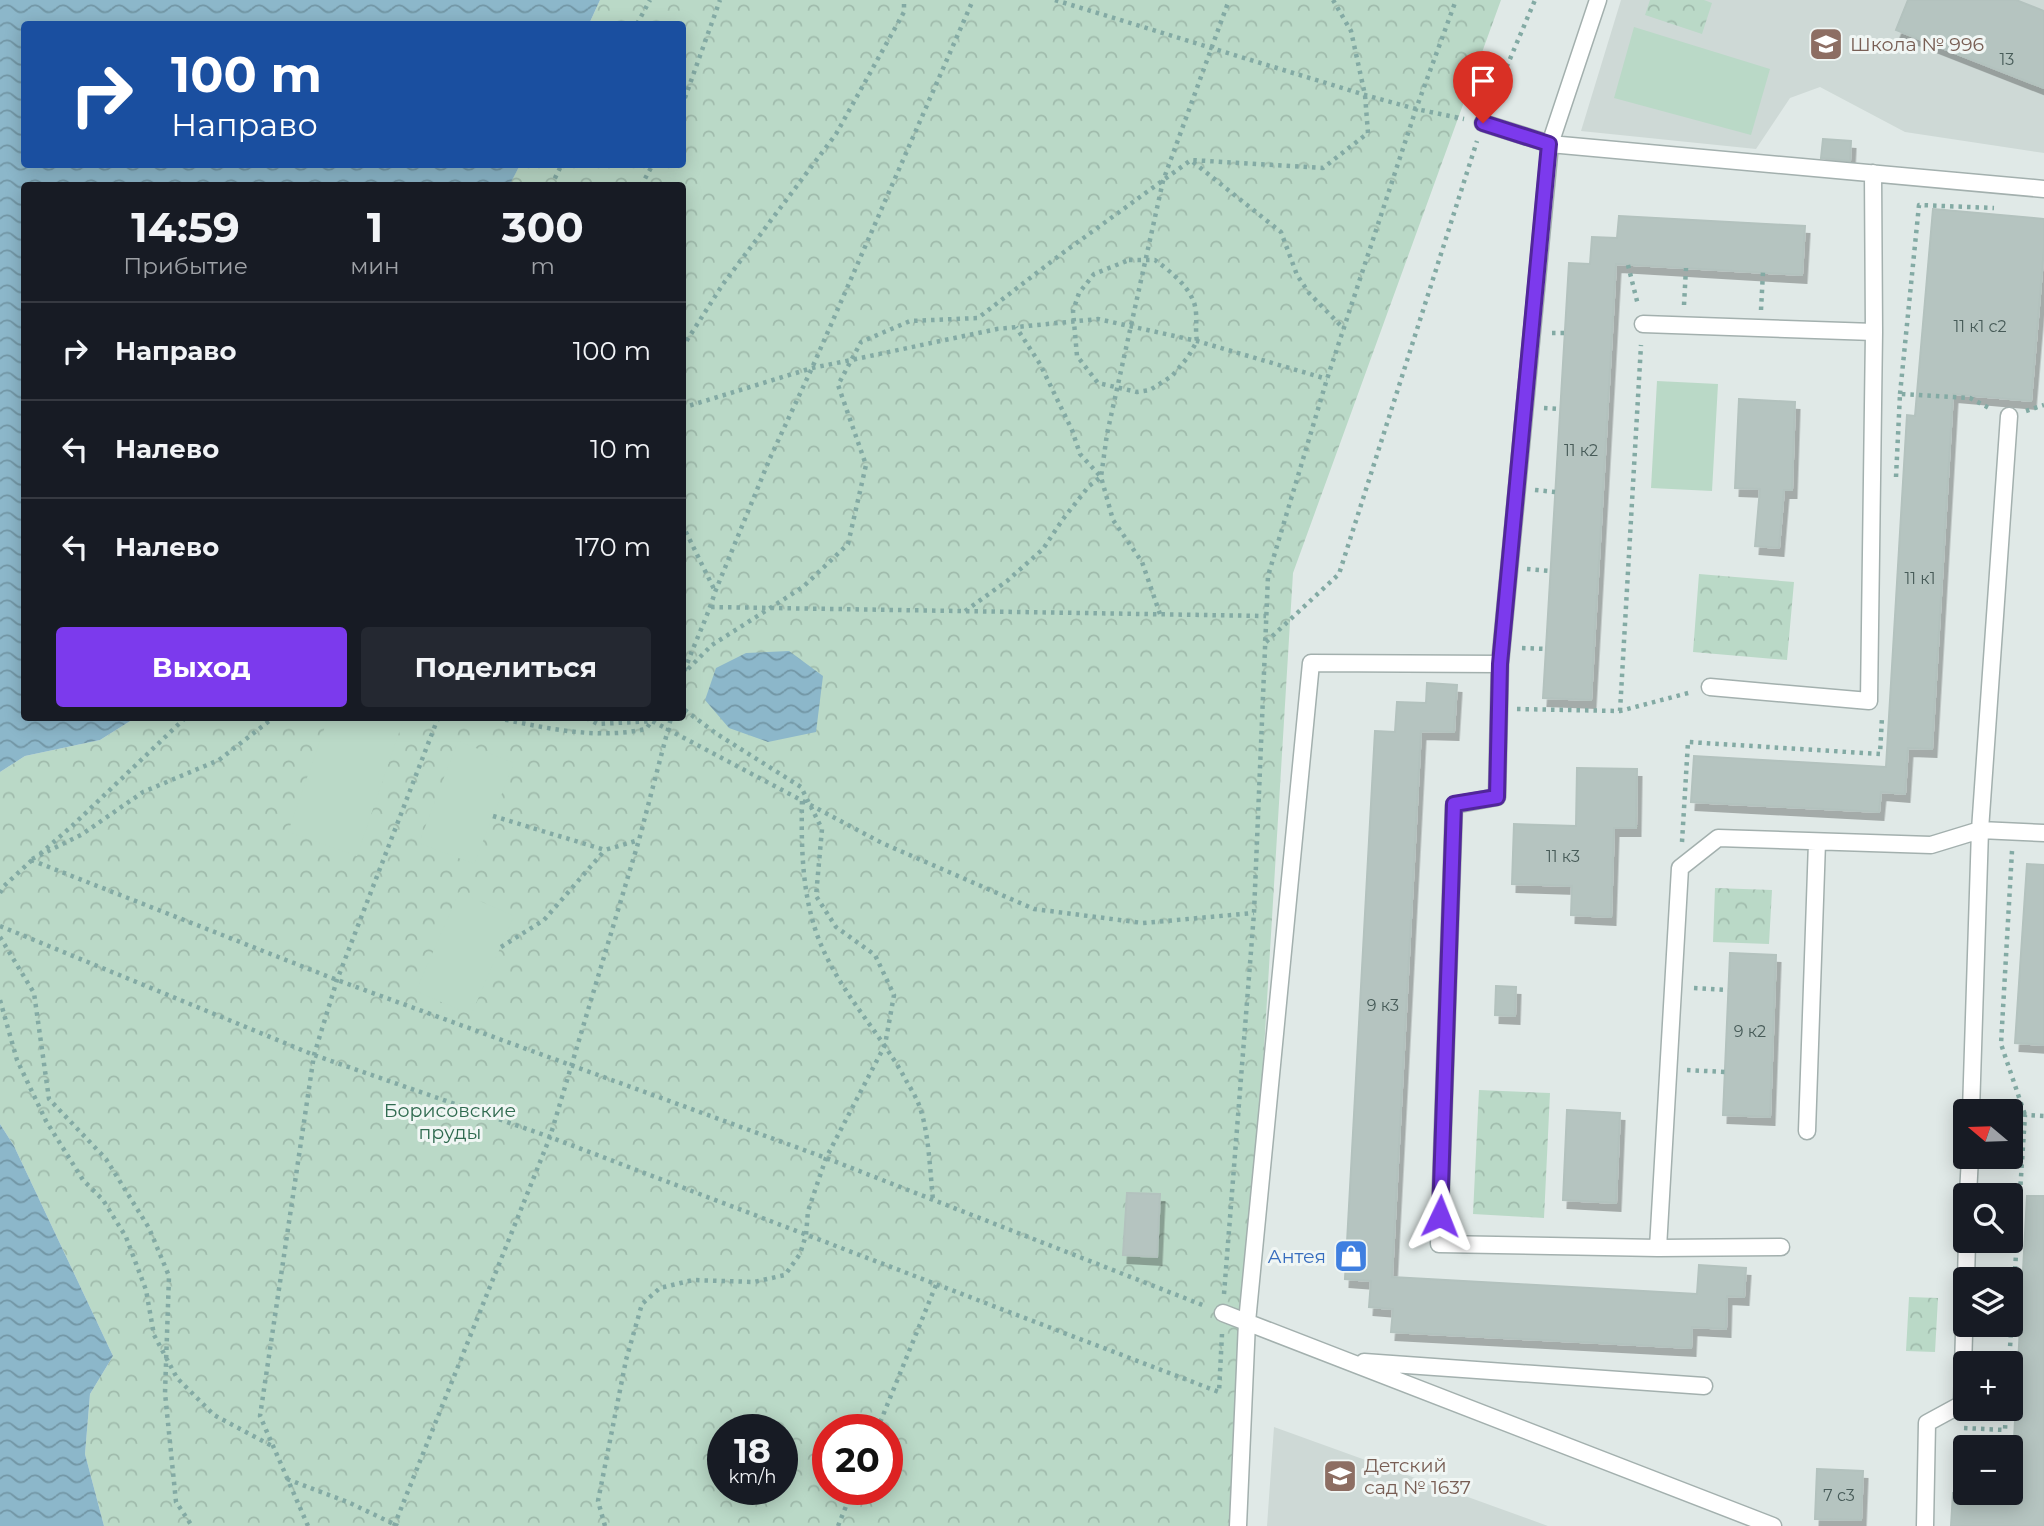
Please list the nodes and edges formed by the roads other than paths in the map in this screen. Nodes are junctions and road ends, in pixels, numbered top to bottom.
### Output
1 (1598, 0) edge
2 (1483, 123) road end
3 (1549, 144) junction
4 (1873, 173) junction
5 (2044, 189) edge
6 (1643, 324) road end
7 (1874, 332) junction
8 (2009, 416) dead end
9 (1500, 664) junction
10 (1710, 687) road end
11 (1980, 831) junction
12 (2044, 833) edge
13 (1817, 842) junction
14 (1971, 1099) edge
15 (1807, 1131) dead end
16 (1780, 1247) dead end
17 (1658, 1248) junction
18 (1223, 1312) road end
19 (1247, 1322) junction
20 (1964, 1337) edge
21 (1347, 1361) junction
22 (1704, 1386) dead end
23 (1238, 1526) edge
24 (1773, 1526) edge
25 (1925, 1526) edge

1 - 3 lane
2 - 3 lane
3 - 4 lane
3 - 9 lane
4 - 5 lane
4 - 7 lane
6 - 7 lane
7 - 10 lane
8 - 11 lane
9 - 17 lane
9 - 19 lane
11 - 12 lane
11 - 13 lane
11 - 14 lane
13 - 15 lane
13 - 17 lane
16 - 17 lane
18 - 19 lane
19 - 21 lane
19 - 23 lane
20 - 25 lane
21 - 22 lane
21 - 24 lane

